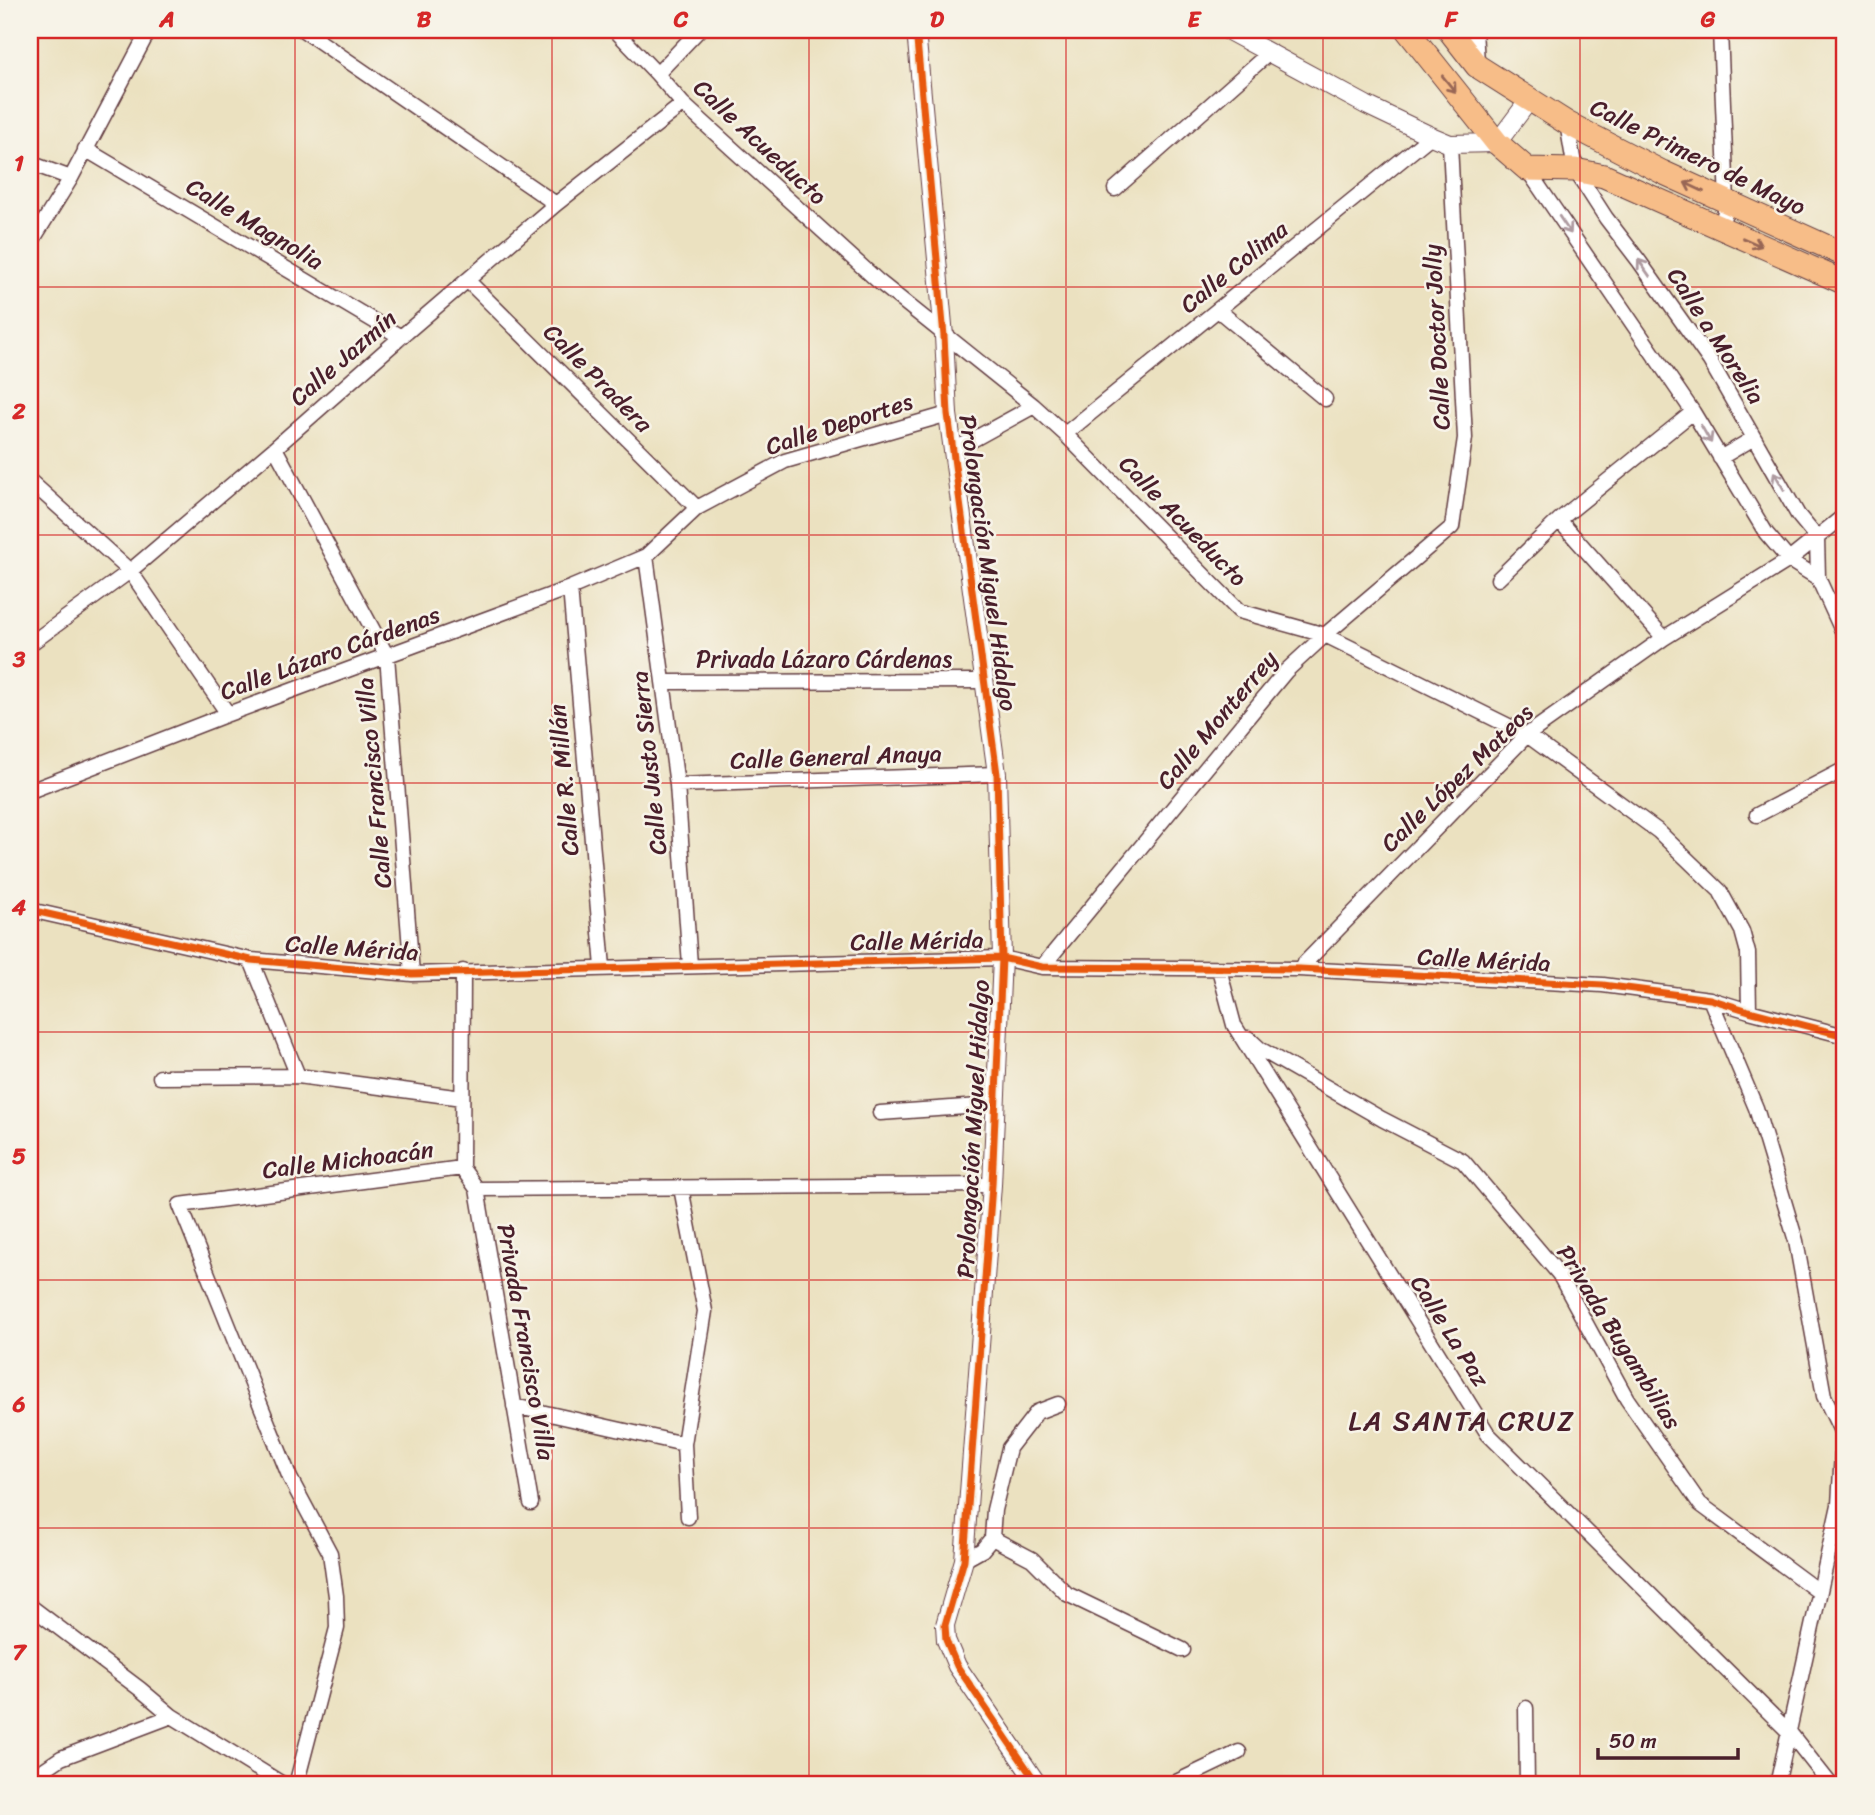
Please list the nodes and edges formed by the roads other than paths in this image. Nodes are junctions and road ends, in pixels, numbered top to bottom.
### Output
1 (149, 30) edge
2 (303, 30) edge
3 (615, 30) edge
4 (699, 30) edge
5 (916, 30) edge
6 (1227, 30) edge
7 (1407, 30) edge
8 (1449, 30) edge
9 (1475, 30) edge
10 (1720, 30) edge
11 (1269, 53) junction
12 (1477, 66) junction
13 (657, 74) junction
14 (1530, 99) junction
15 (683, 104) junction
16 (1567, 123) junction
17 (1431, 136) junction
18 (1497, 143) junction
19 (1450, 144) junction
20 (85, 149) junction
21 (30, 163) edge
22 (1527, 169) junction
23 (1575, 170) junction
24 (71, 178) junction
25 (1115, 189) dead end
26 (1727, 203) junction
27 (556, 204) junction
28 (1721, 228) junction
29 (30, 244) edge
30 (1845, 255) edge
31 (467, 280) junction
32 (1845, 283) edge
33 (1218, 310) junction
34 (944, 336) junction
35 (401, 337) junction
36 (1325, 400) dead end
37 (1034, 406) junction
38 (1693, 412) junction
39 (948, 414) junction
40 (1065, 434) junction
41 (1754, 438) junction
42 (275, 448) junction
43 (954, 450) junction
44 (1720, 458) junction
45 (30, 481) edge
46 (697, 508) junction
47 (1845, 514) edge
48 (1559, 520) junction
49 (1452, 527) joint
50 (1816, 538) junction
51 (646, 556) junction
52 (1789, 560) junction
53 (130, 571) junction
54 (1818, 578) junction
55 (1498, 579) dead end
56 (570, 589) junction
57 (1325, 635) junction
58 (1845, 637) edge
59 (1664, 638) junction
60 (30, 644) edge
61 (387, 656) junction
62 (983, 681) junction
63 (664, 682) junction
64 (228, 714) junction
65 (1527, 735) junction
66 (1845, 769) edge
67 (997, 774) junction
68 (677, 785) junction
69 (30, 791) edge
70 (1757, 815) dead end
71 (32, 908) edge
72 (1002, 958) junction
73 (251, 960) junction
74 (690, 965) junction
75 (603, 967) junction
76 (1042, 967) junction
77 (1219, 969) junction
78 (1298, 969) junction
79 (463, 971) junction
80 (412, 974) junction
81 (1710, 999) junction
82 (1749, 1011) junction
83 (1234, 1025) junction
84 (1845, 1036) edge
85 (298, 1076) junction
86 (160, 1077) dead end
87 (463, 1098) junction
88 (994, 1105) junction
89 (880, 1113) dead end
90 (462, 1168) junction
91 (992, 1185) junction
92 (477, 1188) junction
93 (681, 1188) junction
94 (1058, 1404) dead end
95 (514, 1406) junction
96 (684, 1444) junction
97 (531, 1503) dead end
98 (1842, 1503) edge
99 (688, 1517) dead end
100 (992, 1538) junction
101 (964, 1560) junction
102 (1819, 1592) junction
103 (30, 1606) edge
104 (1183, 1650) dead end
105 (1526, 1708) dead end
106 (172, 1716) junction
107 (1790, 1733) junction
108 (1239, 1752) dead end
109 (30, 1779) edge
110 (284, 1785) edge
111 (296, 1785) edge
112 (1038, 1785) edge
113 (1170, 1785) edge
114 (1527, 1785) edge
115 (1777, 1785) edge
116 (1831, 1785) edge

1 - 20 street
2 - 27 street
3 - 13 street, Calle Acueducto
4 - 13 street
5 - 34 street, Prolongación Miguel Hidalgo
6 - 11 street
7 -> 18 main road
8 - 12 main road
9 - 12 street
10 - 26 street
11 - 17 street
11 - 25 street
12 - 14 main road, Calle Primero de Mayo
13 - 15 street, Calle Acueducto
14 - 16 main road, Calle Primero de Mayo
14 - 18 street
15 - 27 street, Calle Jazmín
15 - 34 street, Calle Acueducto
16 - 23 street, Calle a Morelia
26 -> 16 main road, Calle Primero de Mayo
17 - 19 street
17 - 33 street, Calle Colima
18 - 19 street
18 - 22 main road
19 - 49 street, Calle Doctor Jolly
20 - 24 street
20 - 35 street, Calle Magnolia
21 - 24 street
22 - 23 main road
22 -> 38 street
23 - 28 main road
41 -> 23 street, Calle a Morelia
24 - 29 street
26 - 28 street
26 - 30 main road, Calle Primero de Mayo
27 - 31 street, Calle Jazmín
28 -> 32 main road
31 - 35 street, Calle Jazmín
31 - 46 street, Calle Pradera
33 - 36 street
33 - 40 street, Calle Colima
34 - 37 street, Calle Acueducto
34 - 39 street, Prolongación Miguel Hidalgo
35 - 42 street, Calle Jazmín
37 - 40 street, Calle Acueducto
37 - 43 street
38 -> 44 street
38 - 48 street
39 - 43 street, Prolongación Miguel Hidalgo
39 - 46 street, Calle Deportes
40 - 57 street, Calle Acueducto
41 - 44 street
50 -> 41 street, Calle a Morelia
42 - 53 street, Calle Jazmín
42 - 61 street, Calle Francisco Villa
43 - 62 street, Prolongación Miguel Hidalgo
44 - 52 street
45 - 53 street
46 - 51 street, Calle Deportes
47 - 50 street, Calle López Mateos
48 - 55 street
48 - 59 street
49 - 57 street, Calle Monterrey
50 - 52 street, Calle López Mateos
50 - 54 street
51 - 56 street, Calle Lázaro Cárdenas
51 - 63 street, Calle Justo Sierra
52 - 54 street
52 - 59 street, Calle López Mateos
53 - 60 street, Calle Jazmín
53 - 64 street
54 - 58 street
56 - 61 street, Calle Lázaro Cárdenas
56 - 75 street, Calle R. Millán
57 - 65 street, Calle Acueducto
57 - 76 street, Calle Monterrey
59 - 65 street, Calle López Mateos
61 - 64 street, Calle Lázaro Cárdenas
61 - 80 street, Calle Francisco Villa
62 - 63 street, Privada Lázaro Cárdenas
62 - 67 street, Prolongación Miguel Hidalgo
63 - 68 street, Calle Justo Sierra
64 - 69 street, Calle Lázaro Cárdenas
65 - 78 street, Calle López Mateos
65 - 82 street, Calle Acueducto
66 - 70 street
67 - 68 street, Calle General Anaya
67 - 72 street, Prolongación Miguel Hidalgo
68 - 74 street, Calle Justo Sierra
71 - 73 street, Calle Mérida
72 - 74 street, Calle Mérida
72 - 76 street, Calle Mérida
72 - 88 street, Prolongación Miguel Hidalgo
73 - 80 street, Calle Mérida
73 - 85 street
74 - 75 street, Calle Mérida
75 - 79 street, Calle Mérida
76 - 77 street, Calle Mérida
77 - 78 street, Calle Mérida
77 - 83 street, Calle La Paz
78 - 81 street, Calle Mérida
79 - 80 street, Calle Mérida
79 - 87 street
81 - 82 street, Calle Mérida
81 - 98 street
82 - 84 street, Calle Mérida
83 - 102 street, Privada Bugambilias
83 - 107 street, Calle La Paz
85 - 86 street
85 - 87 street
87 - 90 street
88 - 89 street
88 - 91 street, Prolongación Miguel Hidalgo
90 - 92 street, Calle Michoacán
90 - 111 street, Calle Michoacán
91 - 93 street
91 - 101 street, Prolongación Miguel Hidalgo
92 - 93 street
92 - 95 street, Privada Francisco Villa
93 - 96 street
94 - 100 street
95 - 96 street
95 - 97 street, Privada Francisco Villa
96 - 99 street
98 - 102 street
100 - 101 street
100 - 104 street
101 - 112 street, Prolongación Miguel Hidalgo
102 - 107 street
103 - 106 street
105 - 114 street
106 - 109 street
106 - 110 street
107 - 115 street
107 - 116 street, Calle La Paz
108 - 113 street

